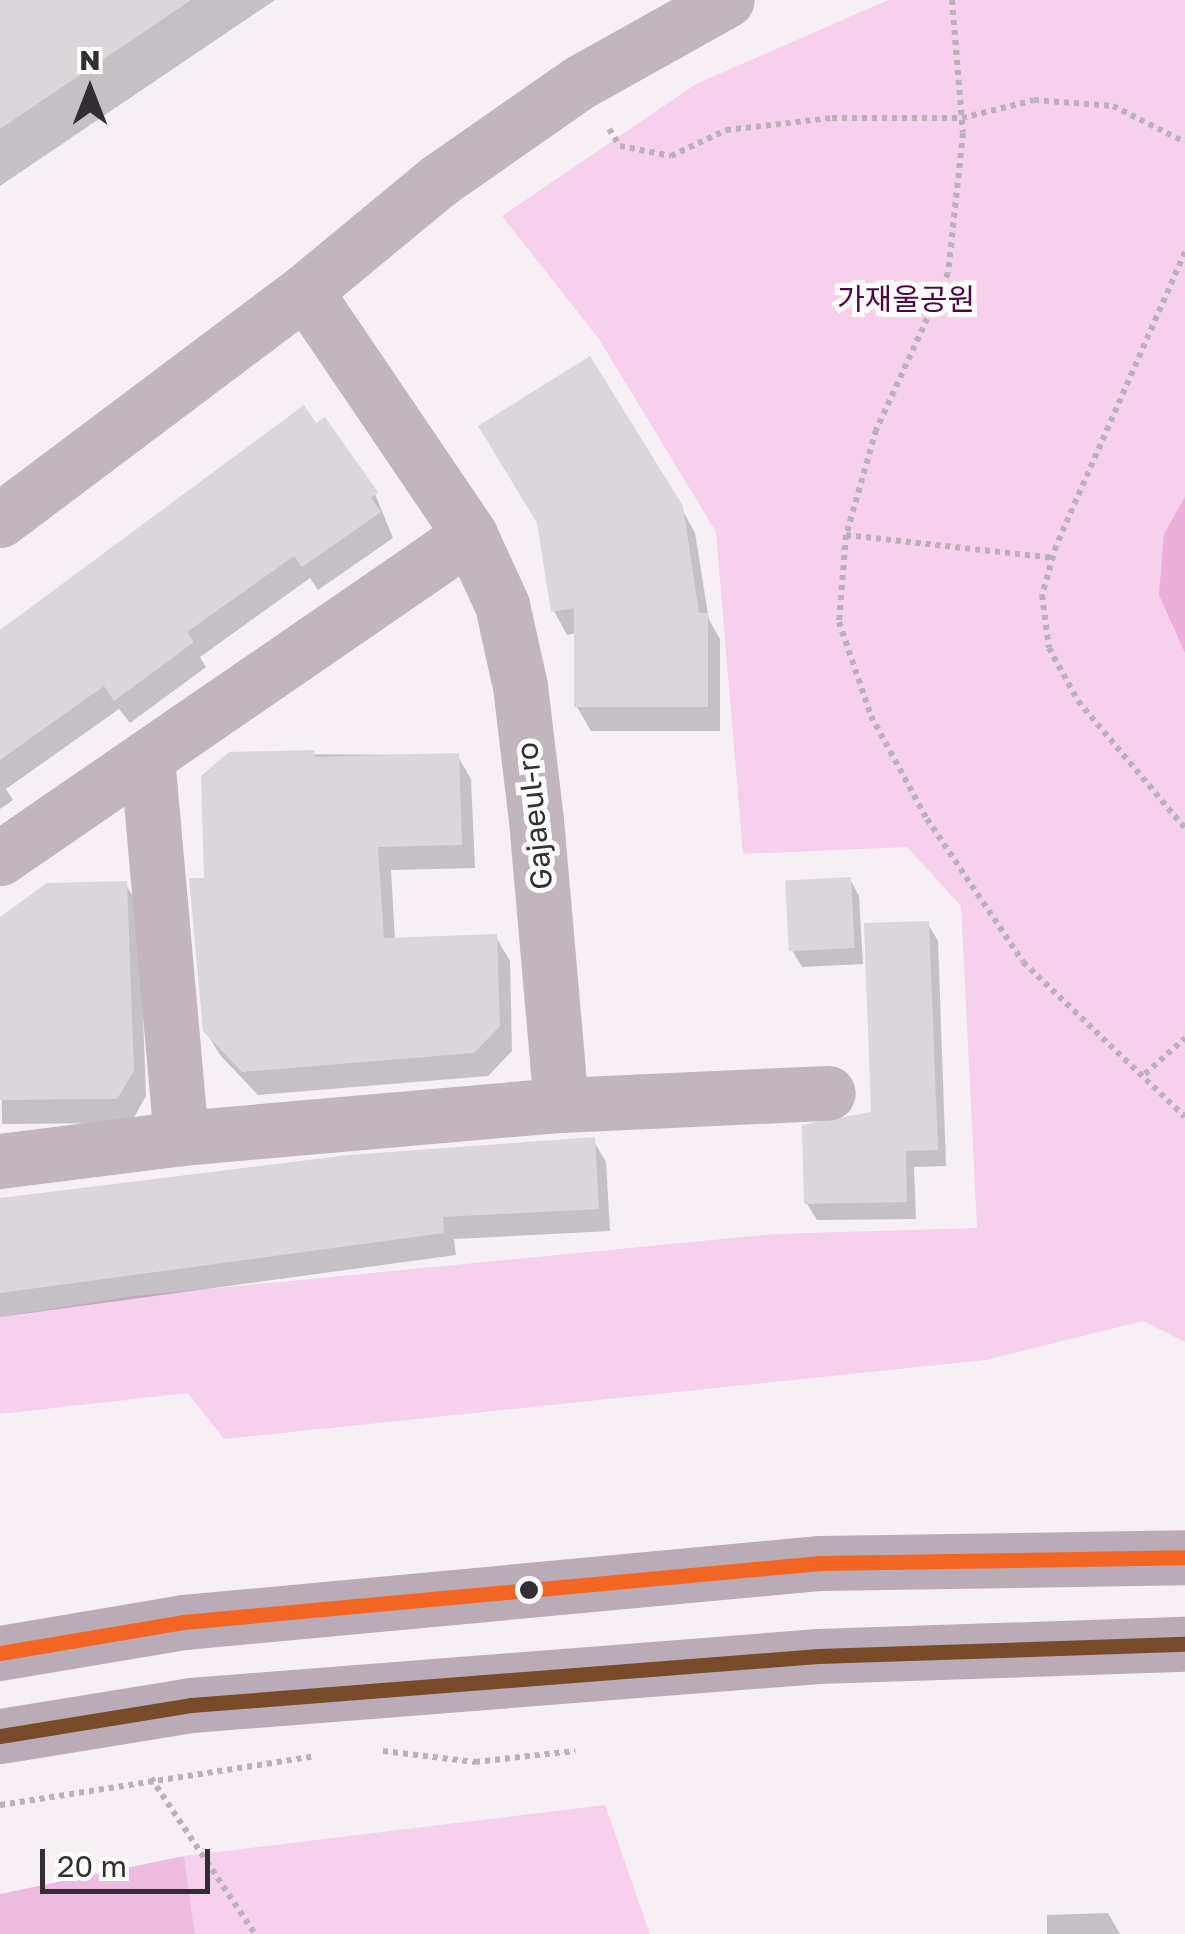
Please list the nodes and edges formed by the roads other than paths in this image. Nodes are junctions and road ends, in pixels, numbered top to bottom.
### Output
1 (726, 0) edge
2 (305, 291) junction
3 (0, 520) edge
4 (470, 535) junction
5 (147, 756) junction
6 (0, 858) edge
7 (828, 1092) dead end
8 (561, 1105) junction
9 (181, 1138) junction
10 (0, 1161) edge
11 (1185, 1557) edge
12 (1185, 1644) edge
13 (0, 1653) edge
14 (0, 1736) edge

1 - 2 street
2 - 3 street
2 - 4 street, Gajaeul-ro
4 - 5 street
4 - 8 street, Gajaeul-ro
5 - 6 street
5 - 9 street
7 - 8 street
8 - 9 street
9 - 10 street
11 - 13 main road
12 - 14 main road

